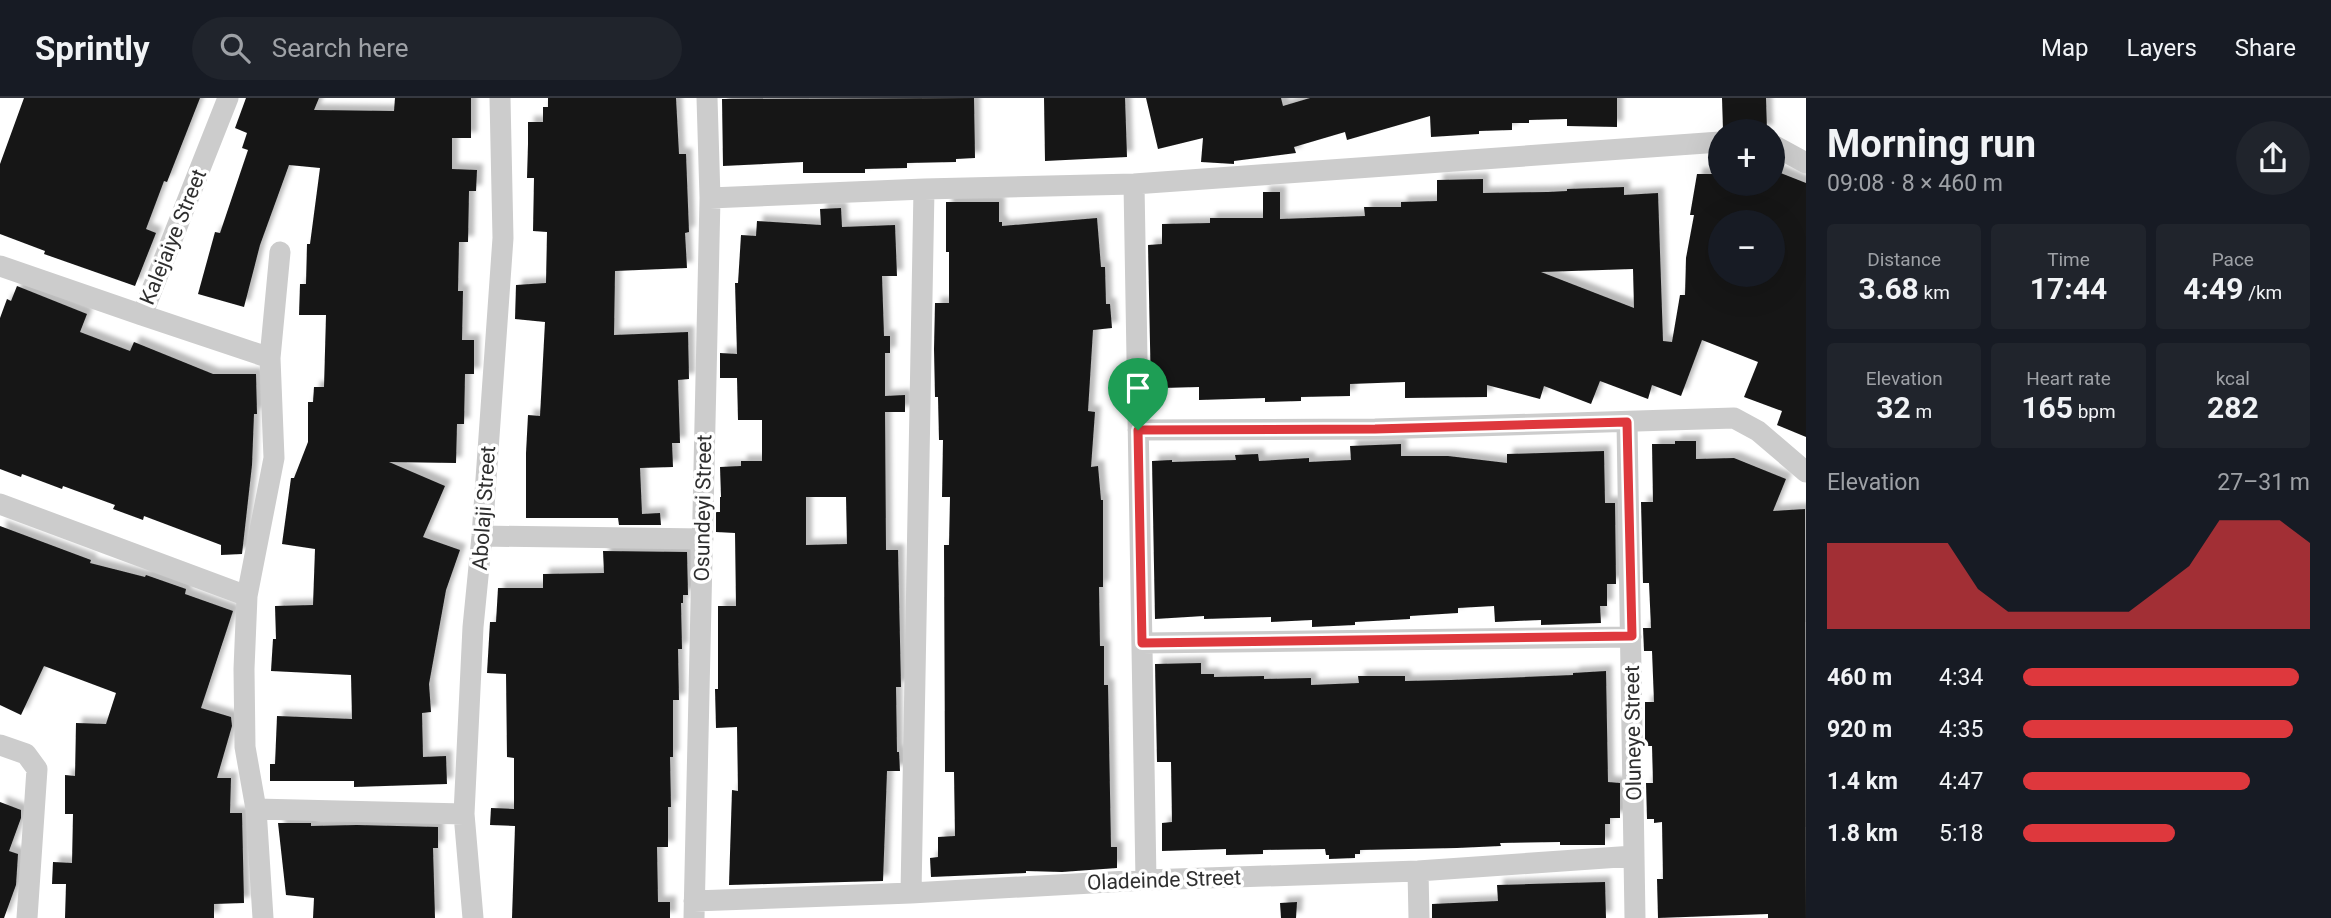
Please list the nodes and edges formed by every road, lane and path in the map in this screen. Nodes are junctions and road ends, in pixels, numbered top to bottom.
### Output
1 (228, 98) edge
2 (499, 98) edge
3 (707, 98) edge
4 (1708, 143) edge
5 (1785, 152) edge
6 (1806, 163) edge
7 (1134, 184) junction
8 (924, 189) junction
9 (710, 198) junction
10 (280, 252) dead end
11 (0, 266) edge
12 (142, 315) junction
13 (270, 358) junction
14 (1627, 422) junction
15 (1138, 430) junction
16 (1806, 472) edge
17 (0, 504) edge
18 (482, 536) junction
19 (703, 539) junction
20 (247, 596) junction
21 (1632, 636) junction
22 (1142, 643) junction
23 (0, 745) edge
24 (256, 809) junction
25 (464, 814) junction
26 (1634, 856) junction
27 (1418, 871) junction
28 (1146, 880) junction
29 (911, 893) junction
30 (694, 910) edge
31 (27, 918) edge
32 (263, 918) edge
33 (473, 918) edge
34 (1419, 918) edge
35 (1635, 918) edge

1 - 12 street, Kalejaiye Street
2 - 18 street, Abolaji Street
3 - 9 street, Osundeyi Street
4 - 7 street
5 - 6 street
7 - 8 street
7 - 15 street
8 - 9 street
8 - 29 street
9 - 19 street, Osundeyi Street
10 - 13 street
11 - 12 street, Kalejaiye Street
12 - 13 street
13 - 20 street
14 - 15 street
14 - 16 street
14 - 21 street, Oluneye Street
15 - 22 street
17 - 20 street
18 - 19 street
18 - 25 street, Abolaji Street
19 - 30 street, Osundeyi Street
20 - 24 street
21 - 22 street
21 - 26 street, Oluneye Street
22 - 28 street
23 - 31 street
24 - 25 street
24 - 32 street
25 - 33 street, Abolaji Street
26 - 27 street, Oladeinde Street
26 - 35 street, Oluneye Street
27 - 28 street, Oladeinde Street
27 - 34 street
28 - 29 street, Oladeinde Street
29 - 30 street, Oladeinde Street

